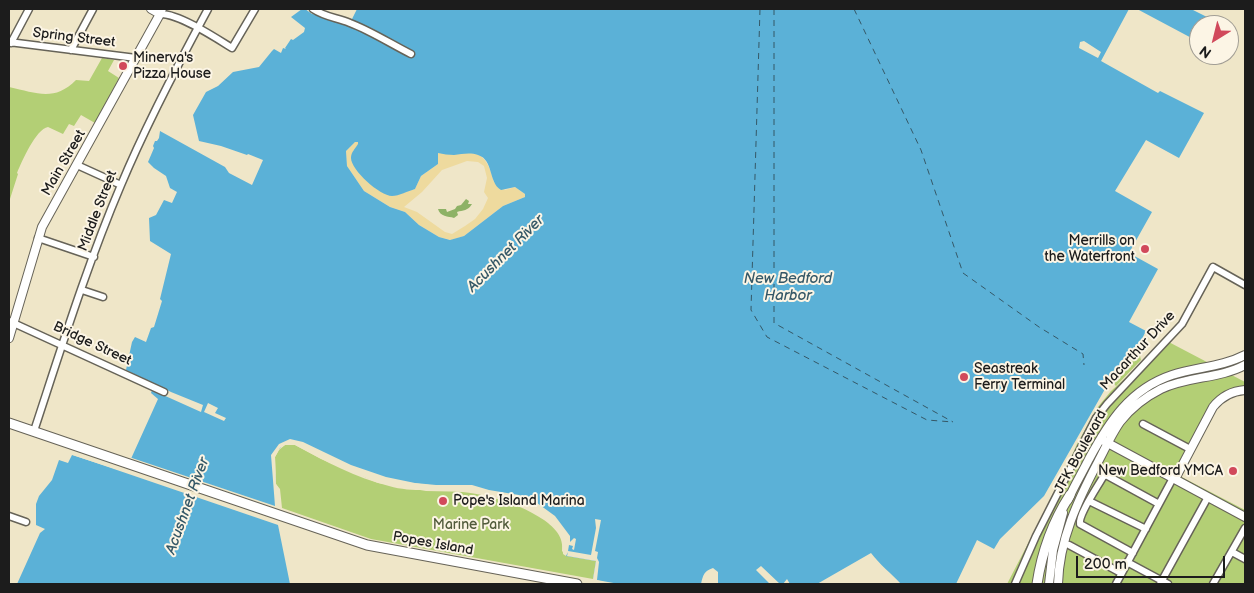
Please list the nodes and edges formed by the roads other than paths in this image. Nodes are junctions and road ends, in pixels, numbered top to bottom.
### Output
1 (30, 9) edge
2 (93, 9) edge
3 (151, 9) edge
4 (208, 9) edge
5 (255, 9) edge
6 (313, 9) edge
7 (161, 11) edge
8 (197, 28) junction
9 (10, 42) edge
10 (70, 50) junction
11 (411, 54) dead end
12 (136, 58) junction
13 (77, 165) junction
14 (121, 185) junction
15 (38, 238) junction
16 (94, 257) junction
17 (1245, 285) edge
18 (82, 290) junction
19 (103, 297) dead end
20 (11, 322) edge
21 (9, 338) edge
22 (62, 344) junction
23 (1245, 355) edge
24 (1245, 365) edge
25 (1245, 390) edge
26 (164, 392) dead end
27 (9, 423) edge
28 (1143, 424) dead end
29 (34, 431) junction
30 (1104, 441) junction
31 (1190, 449) junction
32 (1174, 479) junction
33 (1070, 495) junction
34 (1208, 497) junction
35 (1089, 501) junction
36 (1159, 504) junction
37 (9, 516) edge
38 (1245, 517) edge
39 (26, 522) dead end
40 (1245, 528) edge
41 (1146, 529) junction
42 (1069, 545) dead end
43 (1232, 552) junction
44 (1133, 553) junction
45 (1245, 559) edge
46 (1127, 562) junction
47 (1121, 573) junction
48 (1163, 583) edge
49 (577, 584) edge
50 (1015, 584) edge
51 (1037, 584) edge
52 (1049, 584) edge
53 (1058, 584) edge
54 (1116, 584) edge
55 (1213, 584) edge

1 - 9 street
2 - 10 street
3 - 7 main road
4 - 8 street, Middle Street
5 - 8 street
6 - 11 street
7 - 8 street
7 - 12 main road, Main Street
8 - 14 street, Middle Street
9 - 10 street, Spring Street
10 - 12 street, Spring Street
12 - 13 main road, Main Street
13 - 14 street
13 - 15 main road, Main Street
14 - 16 street, Middle Street
15 - 16 street
15 - 20 main road, Main Street
16 - 18 street, Middle Street
17 - 50 street, Macarthur Drive
18 - 19 street
18 - 22 street, Middle Street
20 - 21 main road, Main Street
20 - 22 street, Bridge Street
22 - 26 street, Bridge Street
22 - 29 street, Middle Street
23 - 30 main road, JFK Boulevard
24 - 30 main road, JFK Boulevard
25 - 31 main road
27 - 29 highway, Popes Island
28 - 31 street
29 - 49 highway, Popes Island
30 - 32 main road
30 - 33 main road, JFK Boulevard
30 - 53 main road, JFK Boulevard
31 - 32 main road
32 - 34 main road
32 - 36 street
33 - 51 highway
33 - 52 main road, JFK Boulevard
34 - 38 main road
34 - 48 street
35 - 36 street
35 - 41 street
35 - 44 street
36 - 41 street
37 - 39 street
40 - 43 street
41 - 44 street
42 - 47 street
43 - 45 street
43 - 55 street
44 - 46 street
46 - 47 street
46 - 48 street
47 - 54 street

